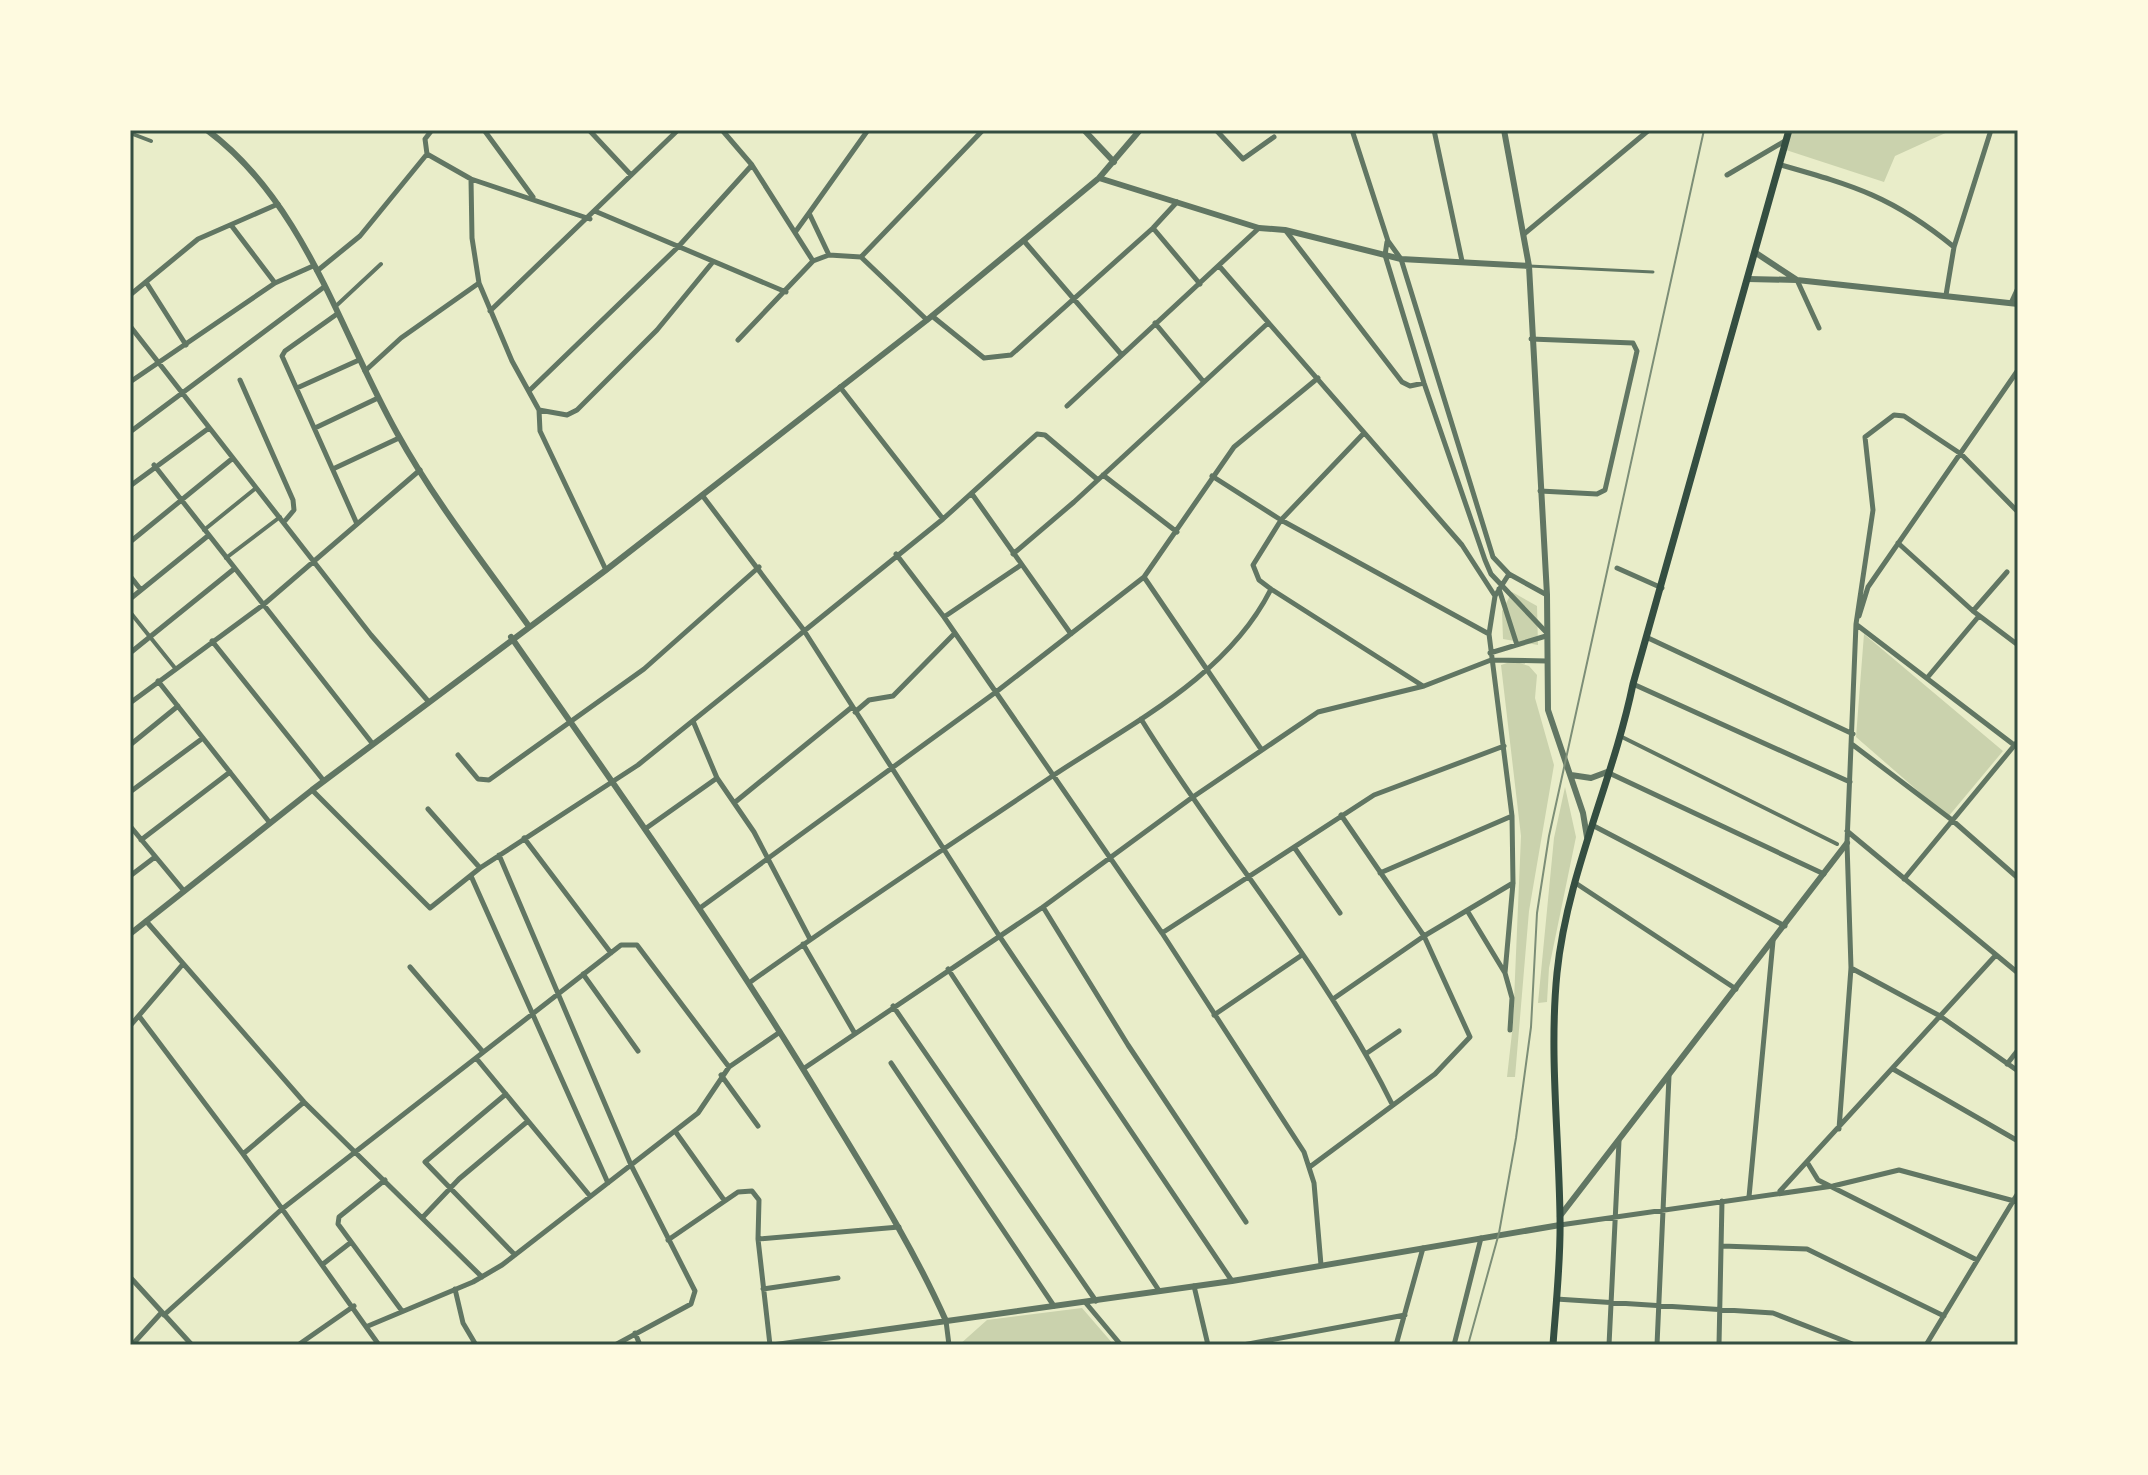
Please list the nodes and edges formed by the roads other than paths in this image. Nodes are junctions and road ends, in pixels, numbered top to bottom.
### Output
1 (207, 130) edge
2 (432, 130) edge
3 (484, 130) edge
4 (589, 130) edge
5 (678, 130) edge
6 (722, 130) edge
7 (868, 130) edge
8 (983, 130) edge
9 (1084, 130) edge
10 (1140, 130) edge
11 (1216, 130) edge
12 (1352, 130) edge
13 (1434, 130) edge
14 (1504, 130) edge
15 (1649, 130) edge
16 (1789, 130) edge
17 (1991, 130) edge
18 (130, 133) edge
19 (1274, 137) dead end
20 (1787, 140) junction
21 (151, 141) dead end
22 (427, 154) junction
23 (1114, 162) junction
24 (752, 165) junction
25 (1781, 165) junction
26 (631, 175) junction
27 (1727, 175) dead end
28 (1099, 178) junction
29 (471, 179) junction
30 (534, 198) junction
31 (1177, 202) junction
32 (278, 204) junction
33 (597, 212) junction
34 (809, 213) junction
35 (590, 219) junction
36 (231, 225) junction
37 (1153, 228) junction
38 (1259, 228) junction
39 (1285, 230) junction
40 (796, 231) junction
41 (1524, 234) junction
42 (1024, 241) junction
43 (1388, 241) junction
44 (678, 247) junction
45 (1954, 247) junction
46 (1756, 253) junction
47 (829, 255) junction
48 (1385, 255) junction
49 (861, 257) junction
50 (1401, 259) junction
51 (813, 261) junction
52 (1462, 261) junction
53 (712, 263) junction
54 (381, 264) dead end
55 (1529, 266) junction
56 (1220, 267) junction
57 (315, 269) junction
58 (1653, 272) dead end
59 (1748, 279) junction
60 (1797, 280) junction
61 (146, 282) junction
62 (275, 283) junction
63 (479, 283) junction
64 (1200, 284) junction
65 (324, 287) junction
66 (2018, 288) edge
67 (786, 292) junction
68 (130, 295) edge
69 (1946, 295) junction
70 (1074, 299) junction
71 (2014, 303) edge
72 (336, 310) junction
73 (490, 311) junction
74 (930, 318) junction
75 (1155, 323) junction
76 (1268, 323) junction
77 (1819, 328) dead end
78 (131, 329) edge
79 (1530, 339) junction
80 (738, 340) dead end
81 (186, 345) junction
82 (1121, 354) junction
83 (359, 360) junction
84 (158, 363) junction
85 (2018, 370) edge
86 (365, 371) junction
87 (1318, 378) junction
88 (240, 380) dead end
89 (1203, 381) junction
90 (130, 382) edge
91 (1424, 383) junction
92 (840, 387) junction
93 (297, 388) junction
94 (530, 390) junction
95 (180, 393) junction
96 (378, 398) junction
97 (1067, 406) dead end
98 (539, 410) junction
99 (209, 428) junction
100 (315, 428) junction
101 (130, 432) edge
102 (1364, 433) junction
103 (399, 438) junction
104 (1961, 454) junction
105 (233, 458) junction
106 (154, 465) junction
107 (335, 468) junction
108 (420, 470) junction
109 (1212, 476) junction
110 (1101, 477) junction
111 (130, 486) edge
112 (256, 488) junction
113 (1540, 491) junction
114 (702, 494) junction
115 (972, 494) junction
116 (183, 502) junction
117 (2018, 512) edge
118 (943, 519) junction
119 (282, 520) junction
120 (1281, 520) junction
121 (357, 524) junction
122 (206, 532) junction
123 (1177, 532) junction
124 (130, 542) edge
125 (1898, 543) junction
126 (896, 554) junction
127 (1013, 554) junction
128 (226, 558) junction
129 (314, 562) junction
130 (1021, 565) junction
131 (759, 567) junction
132 (1617, 568) dead end
133 (234, 569) junction
134 (606, 570) junction
135 (2007, 572) dead end
136 (1509, 574) junction
137 (130, 576) edge
138 (1144, 577) junction
139 (1500, 586) junction
140 (1663, 588) junction
141 (1271, 589) junction
142 (141, 590) junction
143 (1547, 595) junction
144 (1495, 596) junction
145 (130, 599) edge
146 (263, 605) junction
147 (130, 612) edge
148 (1976, 613) junction
149 (944, 617) junction
150 (1856, 624) junction
151 (528, 625) junction
152 (803, 629) junction
153 (955, 633) junction
154 (1071, 634) junction
155 (1489, 634) junction
156 (1546, 634) junction
157 (511, 637) junction
158 (1646, 637) junction
159 (151, 638) junction
160 (212, 641) junction
161 (1517, 645) junction
162 (2018, 645) edge
163 (130, 653) edge
164 (1491, 657) junction
165 (1547, 661) junction
166 (175, 668) junction
167 (1206, 670) junction
168 (1927, 678) junction
169 (158, 681) junction
170 (1633, 684) junction
171 (1424, 686) junction
172 (996, 692) junction
173 (428, 701) junction
174 (130, 703) edge
175 (178, 706) junction
176 (854, 709) junction
177 (1141, 719) junction
178 (570, 721) junction
179 (693, 721) junction
180 (1853, 734) junction
181 (1622, 737) junction
182 (203, 738) junction
183 (372, 743) junction
184 (130, 745) edge
185 (1852, 745) junction
186 (2017, 745) edge
187 (1504, 746) junction
188 (1261, 749) junction
189 (458, 755) dead end
190 (891, 767) junction
191 (230, 772) junction
192 (1607, 772) junction
193 (1571, 775) junction
194 (1052, 776) junction
195 (717, 778) junction
196 (610, 780) junction
197 (324, 781) junction
198 (1850, 782) junction
199 (312, 790) junction
200 (130, 792) edge
201 (1190, 799) junction
202 (734, 803) junction
203 (428, 809) dead end
204 (1341, 815) junction
205 (1512, 816) junction
206 (1952, 820) junction
207 (270, 823) junction
208 (1592, 825) junction
209 (130, 826) edge
210 (645, 829) junction
211 (1847, 831) junction
212 (524, 838) junction
213 (141, 840) junction
214 (1588, 843) junction
215 (1847, 843) junction
216 (1837, 844) dead end
217 (1294, 847) junction
218 (944, 851) junction
219 (499, 855) junction
220 (155, 857) junction
221 (766, 858) junction
222 (1110, 860) junction
223 (480, 868) junction
224 (1380, 873) junction
225 (1825, 875) junction
226 (130, 876) edge
227 (471, 876) junction
228 (1248, 878) junction
229 (2018, 878) edge
230 (1904, 879) junction
231 (1513, 883) junction
232 (1577, 884) junction
233 (184, 891) junction
234 (1043, 907) junction
235 (700, 908) junction
236 (1468, 912) junction
237 (1340, 913) dead end
238 (146, 921) junction
239 (1785, 926) junction
240 (1162, 933) junction
241 (130, 934) edge
242 (1424, 936) junction
243 (1000, 937) junction
244 (810, 939) junction
245 (1773, 941) junction
246 (803, 944) junction
247 (611, 953) junction
248 (1302, 955) junction
249 (1995, 956) junction
250 (183, 964) junction
251 (410, 967) dead end
252 (1851, 968) junction
253 (948, 969) junction
254 (1505, 973) junction
255 (2018, 973) edge
256 (583, 974) junction
257 (749, 983) junction
258 (1737, 989) junction
259 (560, 992) junction
260 (1333, 999) junction
261 (893, 1006) junction
262 (531, 1014) junction
263 (1214, 1015) junction
264 (139, 1016) junction
265 (1940, 1016) junction
266 (130, 1026) edge
267 (1510, 1030) dead end
268 (1399, 1031) dead end
269 (780, 1032) junction
270 (854, 1032) junction
271 (2018, 1050) edge
272 (638, 1051) dead end
273 (483, 1052) junction
274 (1367, 1053) junction
275 (476, 1058) junction
276 (891, 1063) dead end
277 (2007, 1064) junction
278 (729, 1067) junction
279 (803, 1069) junction
280 (1893, 1069) junction
281 (2018, 1071) edge
282 (721, 1075) junction
283 (1669, 1076) junction
284 (506, 1094) junction
285 (304, 1102) junction
286 (1392, 1104) junction
287 (528, 1121) junction
288 (758, 1126) dead end
289 (1839, 1129) junction
290 (675, 1131) junction
291 (1619, 1140) junction
292 (2018, 1141) edge
293 (357, 1152) junction
294 (243, 1154) junction
295 (1807, 1162) junction
296 (631, 1165) junction
297 (1311, 1166) junction
298 (385, 1180) junction
299 (608, 1183) junction
300 (1833, 1186) junction
301 (448, 1190) junction
302 (1779, 1192) junction
303 (590, 1197) junction
304 (1749, 1197) junction
305 (2017, 1198) edge
306 (724, 1200) junction
307 (1722, 1201) junction
308 (282, 1209) junction
309 (1664, 1209) junction
310 (1615, 1216) junction
311 (423, 1217) junction
312 (1560, 1220) junction
313 (1246, 1222) dead end
314 (899, 1227) junction
315 (1481, 1237) junction
316 (758, 1239) junction
317 (668, 1240) junction
318 (350, 1243) junction
319 (1722, 1246) junction
320 (1423, 1248) junction
321 (515, 1255) junction
322 (1977, 1260) junction
323 (323, 1264) junction
324 (1321, 1265) junction
325 (130, 1277) edge
326 (482, 1277) junction
327 (838, 1278) dead end
328 (1232, 1281) junction
329 (1194, 1286) junction
330 (455, 1289) junction
331 (763, 1289) junction
332 (1158, 1289) junction
333 (1556, 1299) junction
334 (1096, 1301) junction
335 (1085, 1302) junction
336 (1612, 1302) junction
337 (1660, 1305) junction
338 (354, 1306) junction
339 (1054, 1306) junction
340 (1720, 1307) junction
341 (402, 1311) junction
342 (163, 1313) junction
343 (1405, 1315) junction
344 (1944, 1316) junction
345 (946, 1321) junction
346 (368, 1326) junction
347 (635, 1333) junction
348 (811, 1342) edge
349 (132, 1345) edge
350 (192, 1345) edge
351 (298, 1345) edge
352 (379, 1345) edge
353 (476, 1345) edge
354 (615, 1345) edge
355 (640, 1345) edge
356 (773, 1345) edge
357 (949, 1345) edge
358 (1121, 1345) edge
359 (1208, 1345) edge
360 (1243, 1345) edge
361 (1396, 1345) edge
362 (1454, 1345) edge
363 (1553, 1345) edge
364 (1609, 1345) edge
365 (1657, 1345) edge
366 (1719, 1345) edge
367 (1855, 1345) edge
368 (1926, 1345) edge

1 - 32 street
2 - 22 street
3 - 30 street
4 - 26 street
5 - 26 street
6 - 24 street
7 - 34 street
8 - 49 street
9 - 23 street
10 - 23 street
11 - 19 street
12 - 43 street
13 - 52 street
14 - 41 street
15 - 41 street
16 - 20 main road
17 - 45 street
18 - 21 street
20 - 25 main road
20 - 27 street
22 - 29 street
22 - 57 street
23 - 28 street
24 - 40 street
24 - 44 street
25 - 45 street
25 - 46 main road
26 - 33 street
28 - 31 street
28 - 42 street
29 - 30 street
29 - 63 street
30 - 35 street
31 - 37 street
31 - 38 street
32 - 36 street
32 - 57 street
33 - 35 street
33 - 44 street
34 - 40 street
34 - 47 street
35 - 73 street
36 - 61 street
36 - 62 street
37 - 64 street
37 - 70 street
38 - 39 street
38 - 56 street
39 - 48 street
39 - 91 street
40 - 51 street
41 - 55 street
42 - 70 street
42 - 74 street
43 - 48 street
43 - 50 street
44 - 53 street
44 - 94 street
45 - 69 street
46 - 59 main road
46 - 60 street
47 - 49 street
47 - 51 street
48 - 50 street
48 - 91 street
49 - 74 street
50 - 52 street
50 - 136 street
51 - 67 street
52 - 55 street
53 - 67 street
53 - 98 street
54 - 72 street
55 - 58 lane
55 - 79 street
56 - 64 street
56 - 76 street
57 - 62 street
57 - 65 street
59 - 60 street
59 - 140 main road
60 - 69 street
60 - 77 street
61 - 68 street
61 - 81 street
62 - 81 street
63 - 73 street
63 - 86 street
64 - 75 street
65 - 72 street
65 - 95 street
66 - 71 street
67 - 80 street
69 - 71 street
70 - 74 street
70 - 82 street
72 - 83 street
72 - 93 street
73 - 94 street
74 - 92 street
75 - 82 street
75 - 89 street
76 - 87 street
76 - 89 street
78 - 84 street
79 - 113 street
79 - 113 street
81 - 84 street
82 - 97 street
83 - 86 street
83 - 93 street
84 - 90 street
84 - 95 street
85 - 104 street
86 - 96 street
87 - 102 street
87 - 109 street
88 - 119 street
89 - 110 street
91 - 139 street
92 - 114 street
92 - 118 street
93 - 100 street
94 - 98 street
95 - 99 street
95 - 101 street
96 - 100 street
96 - 103 street
98 - 134 street
99 - 105 street
99 - 106 street
100 - 107 street
102 - 120 street
102 - 144 street
103 - 107 street
103 - 108 street
104 - 117 street
104 - 125 street
104 - 150 street
105 - 112 street
105 - 116 street
106 - 111 street
106 - 116 street
107 - 121 street
108 - 121 street
108 - 151 street
109 - 120 street
109 - 123 street
110 - 115 street
110 - 123 street
110 - 127 street
112 - 119 street
112 - 122 street
113 - 143 street
114 - 131 street
114 - 134 street
115 - 118 street
115 - 127 street
116 - 122 street
116 - 124 street
118 - 126 street
119 - 128 street
119 - 129 street
120 - 141 street
120 - 155 street
121 - 129 street
122 - 128 street
122 - 142 street
123 - 138 street
125 - 148 street
125 - 150 street
126 - 149 street
126 - 152 street
127 - 130 street
128 - 133 street
129 - 146 street
129 - 173 street
130 - 149 street
130 - 154 street
131 - 152 street
131 - 178 street
132 - 140 street
133 - 146 street
133 - 159 street
134 - 151 street
135 - 148 street
136 - 139 street
136 - 143 street
137 - 142 street
138 - 154 street
138 - 167 street
139 - 144 street
139 - 156 street
139 - 161 street
140 - 158 main road
141 - 167 street
141 - 171 street
142 - 145 street
143 - 156 street
144 - 155 street
146 - 160 street
146 - 183 street
147 - 159 street
148 - 162 street
148 - 168 street
149 - 153 street
150 - 168 street
150 - 180 street
151 - 157 street
152 - 176 street
152 - 179 street
153 - 172 street
153 - 176 street
154 - 172 street
155 - 164 street
156 - 161 street
156 - 165 street
157 - 173 street
157 - 178 street
158 - 170 main road
158 - 180 street
159 - 163 street
159 - 166 street
160 - 166 street
160 - 197 street
161 - 164 street
164 - 165 street
164 - 171 street
164 - 187 street
165 - 193 street
166 - 169 street
167 - 177 street
167 - 188 street
168 - 186 street
169 - 174 street
169 - 175 street
170 - 181 main road
170 - 198 street
171 - 188 street
172 - 190 street
172 - 194 street
173 - 183 street
175 - 182 street
175 - 184 street
176 - 190 street
176 - 202 street
177 - 194 street
177 - 201 street
178 - 189 street
178 - 196 street
179 - 195 street
179 - 196 street
180 - 185 street
181 - 192 main road
181 - 216 street
182 - 191 street
182 - 200 street
183 - 197 street
185 - 198 street
185 - 206 street
186 - 206 street
187 - 204 street
187 - 205 street
188 - 201 street
190 - 218 street
190 - 221 street
191 - 207 street
191 - 213 street
192 - 193 street
192 - 208 main road
192 - 225 street
193 - 214 street
194 - 218 street
194 - 222 street
195 - 202 street
195 - 210 street
196 - 210 street
196 - 212 street
197 - 199 street
198 - 211 street
199 - 207 street
199 - 227 street
201 - 222 street
201 - 228 street
202 - 221 street
203 - 223 street
204 - 217 street
204 - 224 street
205 - 224 street
205 - 231 street
206 - 229 street
206 - 230 street
207 - 233 street
208 - 214 main road
208 - 239 street
209 - 213 street
210 - 235 street
211 - 215 street
211 - 230 street
212 - 219 street
212 - 247 street
213 - 220 street
214 - 232 main road
215 - 225 street
215 - 252 street
217 - 228 street
217 - 237 street
218 - 243 street
218 - 244 street
219 - 223 street
219 - 259 street
220 - 226 street
220 - 233 street
221 - 235 street
221 - 244 street
222 - 234 street
222 - 240 street
223 - 227 street
224 - 242 street
225 - 239 street
227 - 262 street
228 - 240 street
228 - 248 street
230 - 249 street
231 - 236 street
231 - 254 street
232 - 258 street
232 - 312 main road
233 - 238 street
234 - 243 street
234 - 313 street
235 - 257 street
236 - 242 street
236 - 254 street
238 - 241 street
238 - 250 street
239 - 245 street
240 - 263 street
242 - 260 street
242 - 286 street
243 - 253 street
243 - 328 street
244 - 246 street
245 - 258 street
245 - 304 street
246 - 257 street
246 - 270 street
247 - 256 street
247 - 278 street
248 - 260 street
248 - 263 street
249 - 255 street
249 - 265 street
250 - 264 street
250 - 285 street
251 - 273 street
252 - 265 street
252 - 289 street
253 - 261 street
253 - 332 street
254 - 267 street
256 - 259 street
256 - 272 street
257 - 269 street
258 - 283 street
259 - 262 street
259 - 296 street
260 - 274 street
261 - 270 street
261 - 334 street
262 - 273 street
262 - 299 street
263 - 297 street
264 - 266 street
264 - 294 street
265 - 277 street
265 - 280 street
268 - 274 street
269 - 278 street
269 - 279 street
270 - 279 street
271 - 277 street
273 - 275 street
274 - 286 street
275 - 284 street
275 - 293 street
276 - 339 street
277 - 281 street
278 - 282 street
279 - 314 street
280 - 289 street
280 - 292 street
282 - 288 street
282 - 290 street
283 - 291 street
283 - 309 street
284 - 287 street
284 - 301 street
285 - 293 street
285 - 294 street
286 - 297 street
287 - 301 street
287 - 303 street
289 - 295 street
290 - 296 street
290 - 306 street
291 - 310 street
291 - 312 street
293 - 298 street
293 - 308 street
294 - 308 street
295 - 300 street
295 - 302 street
296 - 299 street
296 - 317 street
297 - 324 street
298 - 311 street
298 - 318 street
299 - 303 street
300 - 302 street
300 - 305 street
300 - 322 street
301 - 311 street
301 - 321 street
302 - 304 street
303 - 321 street
304 - 307 street
305 - 322 street
306 - 316 street
306 - 317 street
307 - 309 street
307 - 319 street
308 - 323 street
308 - 342 street
309 - 310 street
309 - 337 street
310 - 312 street
310 - 336 street
311 - 326 street
312 - 315 street
312 - 333 main road
314 - 316 street
314 - 345 street
315 - 320 street
315 - 362 street
316 - 331 street
317 - 347 street
318 - 323 street
318 - 341 street
319 - 340 street
319 - 344 street
320 - 324 street
320 - 343 street
321 - 326 street
322 - 344 street
323 - 338 street
324 - 328 street
325 - 342 street
326 - 330 street
327 - 331 street
328 - 329 street
329 - 332 street
329 - 359 street
330 - 341 street
330 - 353 street
331 - 356 street
332 - 334 street
333 - 336 street
333 - 363 main road
334 - 335 street
335 - 339 street
335 - 358 street
336 - 337 street
336 - 364 street
337 - 340 street
337 - 365 street
338 - 346 street
338 - 351 street
339 - 345 street
340 - 366 street
340 - 367 street
341 - 346 street
342 - 349 street
342 - 350 street
343 - 360 street
343 - 361 street
344 - 368 street
345 - 348 street
345 - 357 street
346 - 352 street
347 - 354 street
347 - 355 street
348 - 356 street

